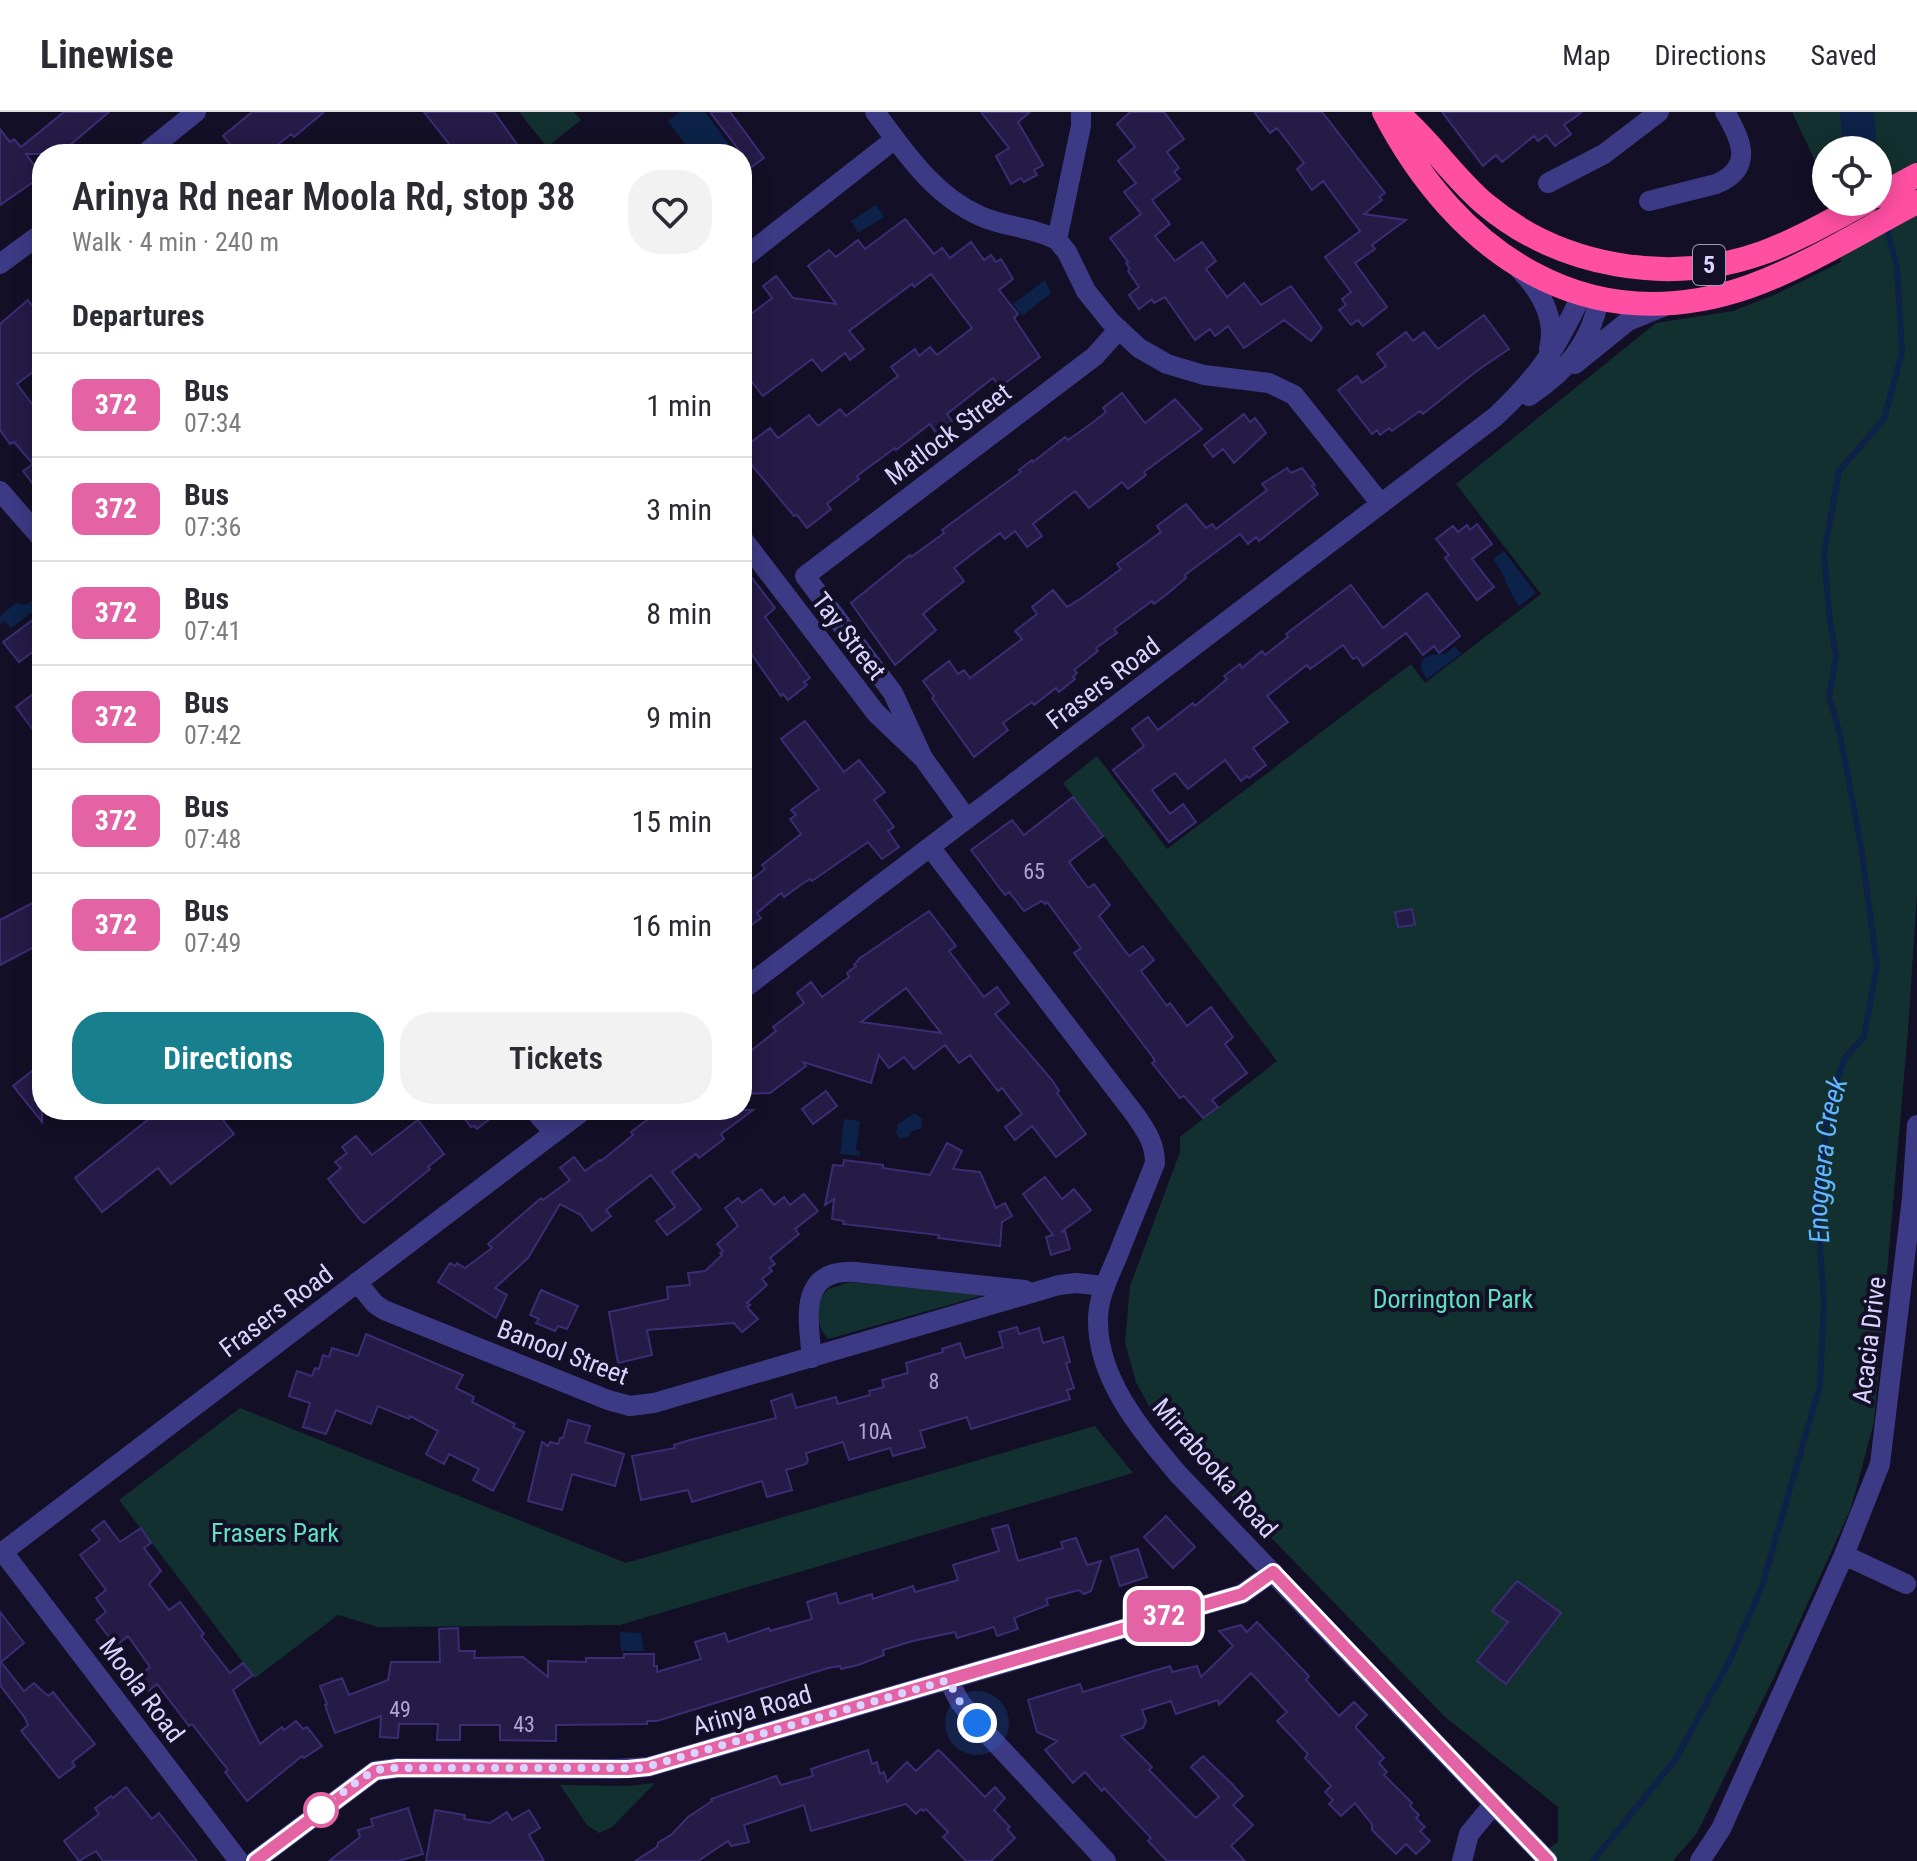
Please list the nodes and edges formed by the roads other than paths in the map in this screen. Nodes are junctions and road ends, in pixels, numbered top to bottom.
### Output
1 (196, 112) edge
2 (875, 112) edge
3 (1081, 112) edge
4 (1384, 112) edge
5 (1396, 112) edge
6 (1659, 112) edge
7 (1725, 112) edge
8 (895, 139) junction
9 (156, 144) edge
10 (1917, 175) edge
11 (1548, 183) dead end
12 (1892, 188) edge
13 (1649, 201) dead end
14 (1917, 202) edge
15 (1838, 216) edge
16 (32, 240) edge
17 (1057, 240) junction
18 (752, 251) edge
19 (1601, 261) junction
20 (0, 264) edge
21 (1516, 265) junction
22 (1591, 296) junction
23 (1681, 302) junction
24 (1119, 329) junction
25 (1557, 376) junction
26 (1530, 384) junction
27 (1495, 417) junction
28 (0, 491) edge
29 (1381, 504) junction
30 (32, 528) edge
31 (752, 551) edge
32 (805, 576) joint
33 (923, 758) junction
34 (967, 819) junction
35 (930, 847) junction
36 (752, 982) edge
37 (543, 1120) edge
38 (571, 1120) edge
39 (1917, 1125) edge
40 (554, 1133) junction
41 (357, 1282) junction
42 (1105, 1286) junction
43 (1038, 1292) junction
44 (812, 1358) junction
45 (1, 1553) edge
46 (1844, 1555) junction
47 (1273, 1572) junction
48 (1906, 1584) dead end
49 (948, 1680) junction
50 (1493, 1805) junction
51 (239, 1861) edge
52 (255, 1861) edge
53 (1106, 1861) edge
54 (1462, 1861) edge
55 (1548, 1861) edge
56 (1700, 1861) edge

1 - 9 street
2 - 8 street
3 - 17 street
4 - 21 highway, 5
5 - 19 highway, 5
6 - 11 street
7 - 13 street
8 - 17 street
8 - 18 street
10 - 12 highway
14 - 23 highway, 5
15 - 19 highway, 5
16 - 20 street
17 - 24 street
19 - 22 highway
21 - 22 highway, 5
21 - 26 street, Frasers Road
22 - 23 highway, 5
22 - 25 street, Frasers Road
22 - 26 street, Frasers Road
23 - 25 street
24 - 29 street
24 - 32 street, Matlock Street
25 - 27 street, Frasers Road
26 - 27 street, Frasers Road
27 - 29 street, Frasers Road
28 - 30 street
29 - 34 street, Frasers Road
31 - 33 street, Tay Street
32 - 33 street, Tay Street
33 - 34 street, Tay Street
34 - 35 street, Frasers Road
35 - 36 street, Frasers Road
35 - 42 street, Mirrabooka Road
37 - 40 street
38 - 40 street, Frasers Road
39 - 46 street, Acacia Drive
40 - 41 street, Frasers Road
41 - 44 street, Banool Street
41 - 45 street, Frasers Road
42 - 43 street, Banool Street
42 - 47 street, Mirrabooka Road
43 - 44 street, Banool Street
43 - 44 street, Banool Street
45 - 51 street, Moola Road
46 - 48 street
46 - 56 street, Acacia Drive
47 - 49 street, Arinya Road
47 - 50 street, Mirrabooka Road
49 - 52 street, Arinya Road
49 - 53 street
50 - 54 street
50 - 55 street, Mirrabooka Road

